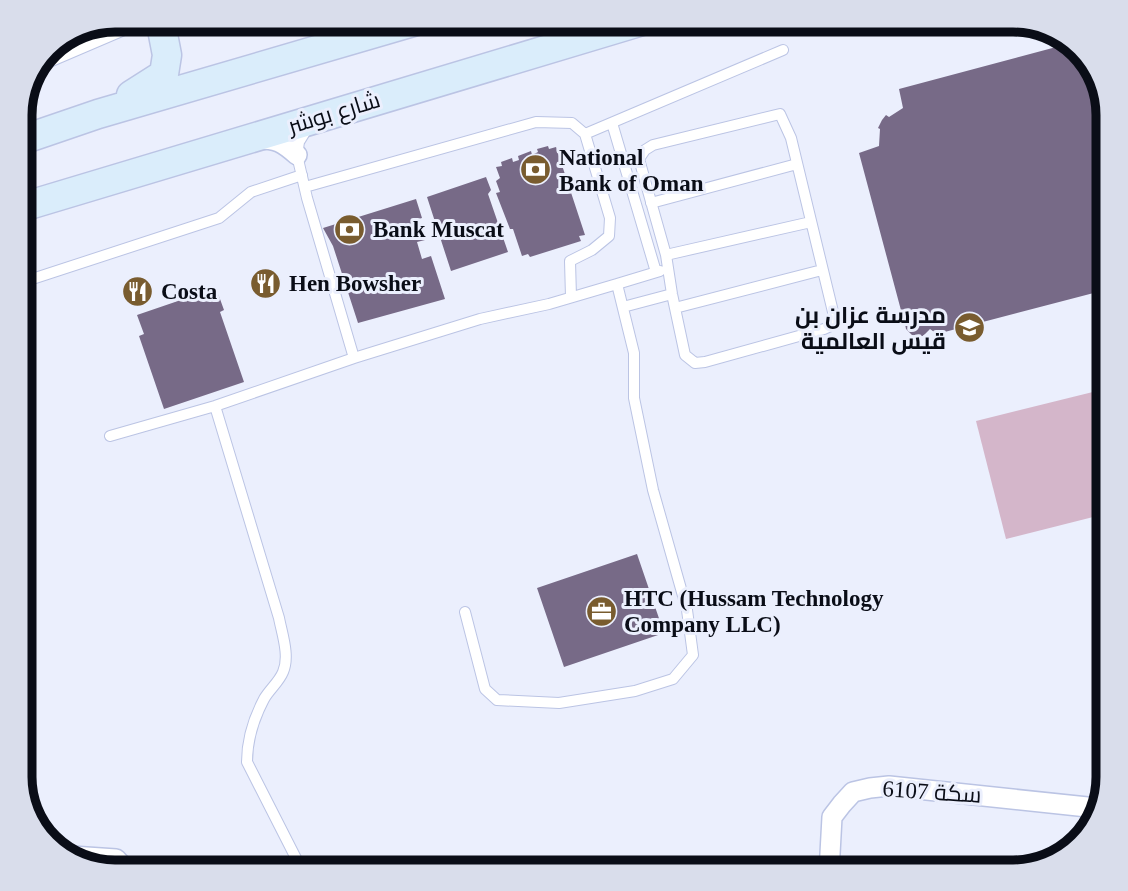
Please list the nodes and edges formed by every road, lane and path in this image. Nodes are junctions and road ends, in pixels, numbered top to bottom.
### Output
1 (120, 32) edge
2 (163, 32) edge
3 (379, 32) edge
4 (606, 32) edge
5 (782, 50) dead end
6 (52, 61) edge
7 (98, 114) junction
8 (319, 118) junction
9 (612, 123) junction
10 (585, 134) junction
11 (32, 137) edge
12 (247, 140) junction
13 (297, 155) junction
14 (797, 164) junction
15 (302, 175) junction
16 (304, 187) junction
17 (651, 203) junction
18 (32, 204) edge
19 (811, 222) junction
20 (666, 255) junction
21 (668, 270) junction
22 (822, 270) junction
23 (656, 272) junction
24 (32, 279) edge
25 (617, 284) junction
26 (672, 294) junction
27 (571, 298) junction
28 (623, 307) junction
29 (675, 308) junction
30 (354, 358) junction
31 (215, 406) junction
32 (110, 436) dead end
33 (465, 612) dead end
34 (1091, 806) edge
35 (97, 858) edge
36 (117, 860) edge
37 (297, 860) edge
38 (830, 860) edge

1 - 6 lane
2 - 7 main road
3 - 7 main road
4 - 8 main road, شارع بوشر
5 - 9 lane
7 - 11 main road
8 - 12 main road, شارع بوشر
8 - 13 lane
9 - 10 lane
9 - 23 lane
10 - 16 lane
10 - 27 lane
12 - 13 street
12 - 18 main road, شارع بوشر
13 - 15 lane
14 - 17 lane
14 - 17 lane
14 - 19 lane
15 - 16 lane
15 - 24 lane
16 - 30 lane
17 - 20 lane
19 - 20 lane
19 - 22 lane
20 - 21 lane
21 - 23 lane
21 - 26 lane
22 - 29 lane
22 - 29 lane
23 - 25 lane
25 - 27 lane
25 - 28 lane
26 - 28 lane
26 - 29 lane
27 - 30 lane
28 - 33 lane
30 - 31 lane
31 - 32 lane
31 - 37 lane
34 - 38 street, سكة 6107
35 - 36 street

